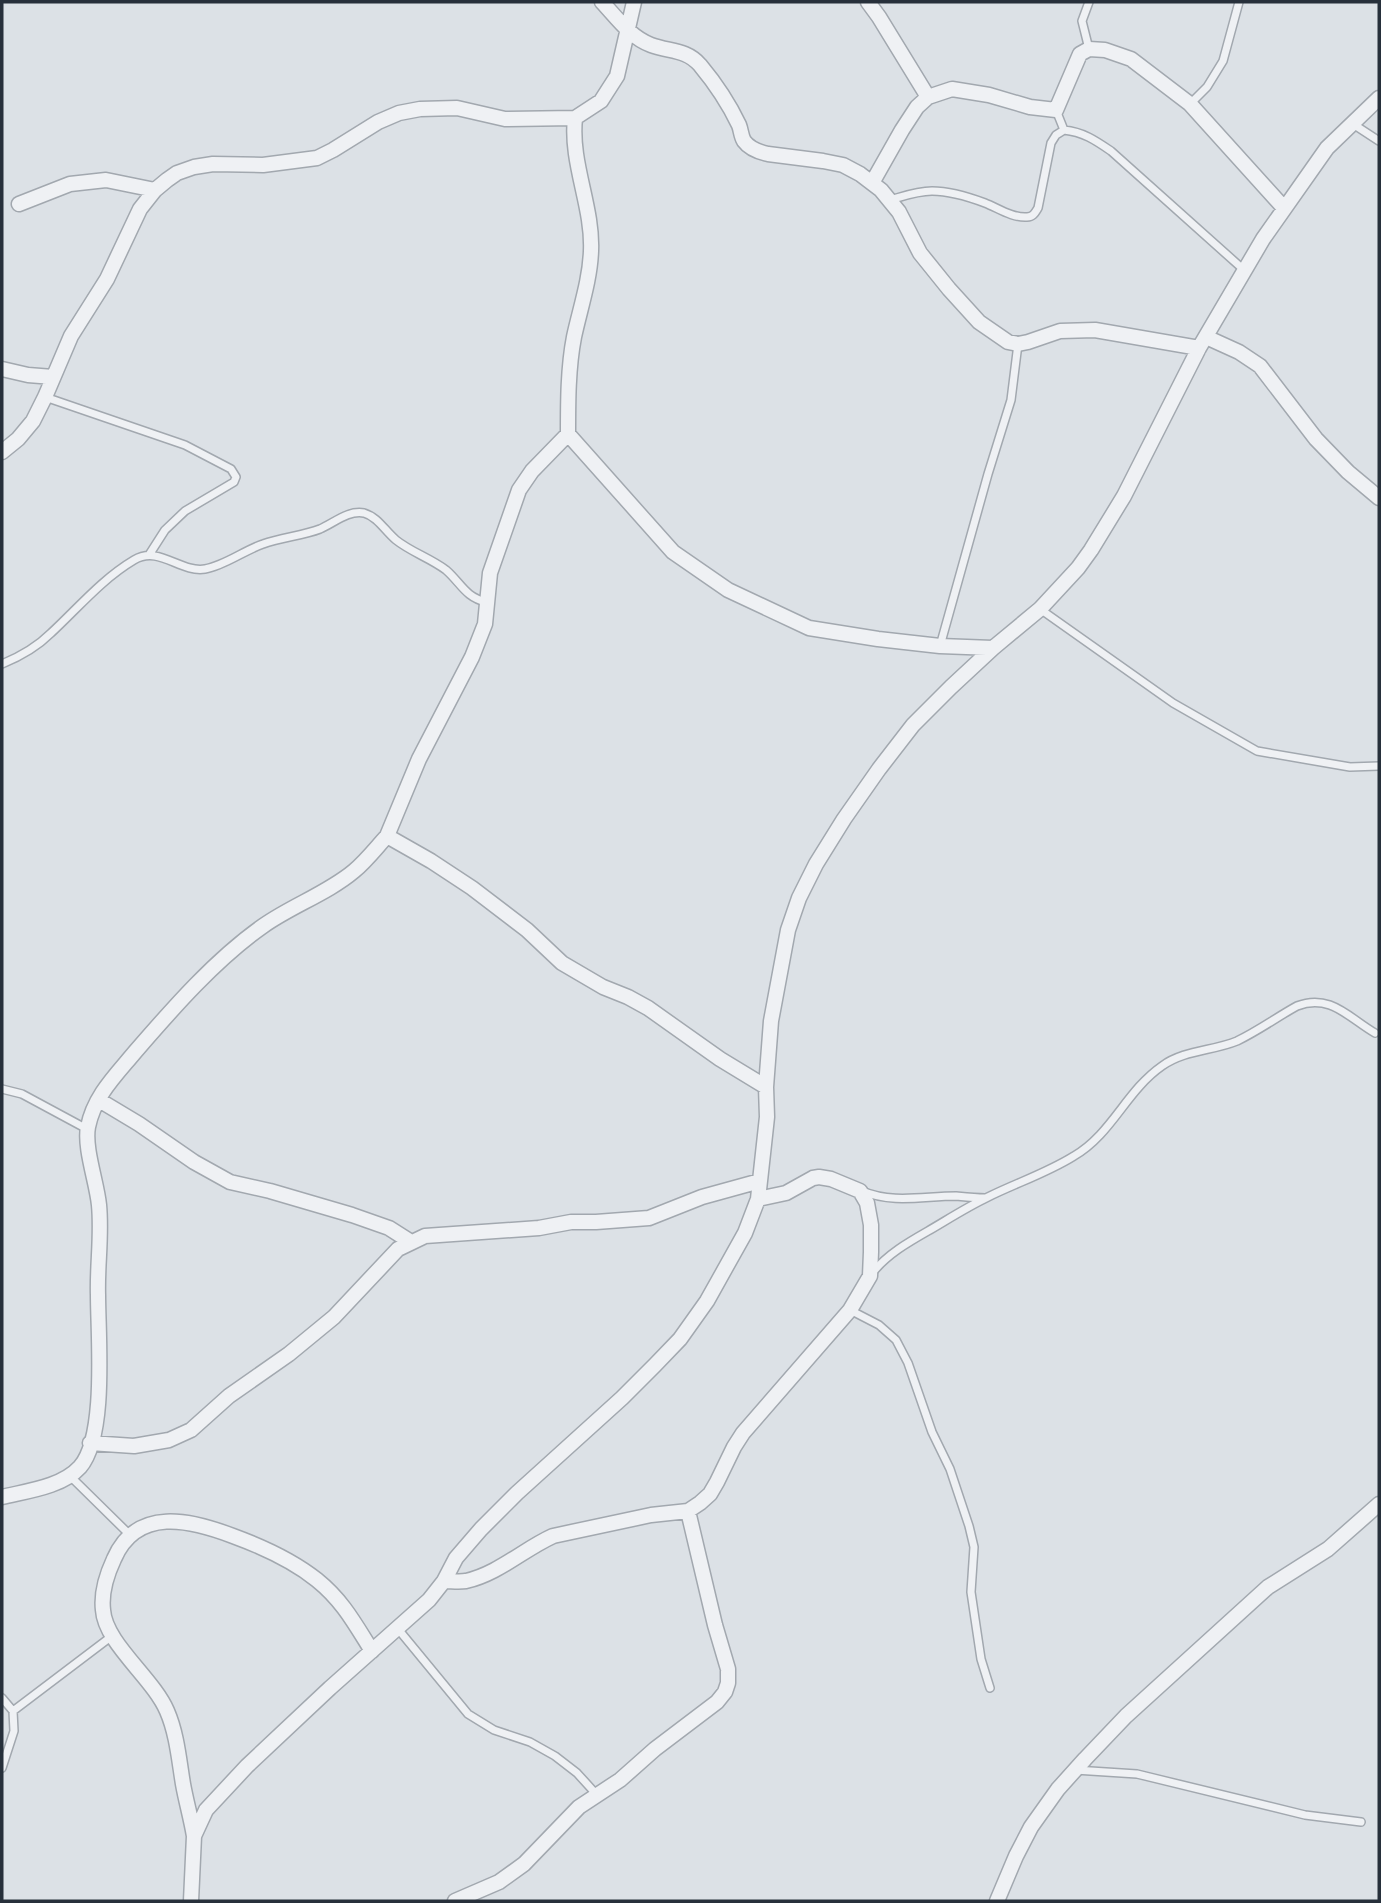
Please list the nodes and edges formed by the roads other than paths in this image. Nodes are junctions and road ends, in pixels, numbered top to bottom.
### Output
1 (603, 2) edge
2 (634, 2) edge
3 (868, 2) edge
4 (1089, 2) edge
5 (1238, 2) edge
6 (627, 31) junction
7 (1089, 48) junction
8 (928, 97) junction
9 (1379, 98) edge
10 (1190, 104) junction
11 (1056, 110) junction
12 (575, 118) junction
13 (1353, 124) junction
14 (1064, 130) junction
15 (1379, 141) edge
16 (872, 183) junction
17 (155, 190) junction
18 (889, 200) junction
19 (19, 204) dead end
20 (1284, 208) junction
21 (1244, 271) junction
22 (1203, 342) junction
23 (1018, 344) junction
24 (2, 369) edge
25 (53, 377) junction
26 (46, 397) junction
27 (568, 434) junction
28 (2, 453) edge
29 (1379, 498) edge
30 (149, 555) junction
31 (486, 602) junction
32 (1040, 608) junction
33 (940, 646) junction
34 (993, 648) junction
35 (2, 664) edge
36 (1379, 765) edge
37 (387, 836) junction
38 (1375, 1033) dead end
39 (766, 1087) junction
40 (2, 1088) edge
41 (99, 1100) junction
42 (88, 1129) junction
43 (760, 1181) junction
44 (860, 1191) junction
45 (985, 1198) junction
46 (758, 1199) junction
47 (411, 1242) junction
48 (870, 1276) junction
49 (850, 1310) junction
50 (90, 1443) junction
51 (70, 1476) junction
52 (2, 1497) edge
53 (1379, 1504) edge
54 (688, 1511) junction
55 (130, 1535) junction
56 (444, 1581) junction
57 (398, 1629) junction
58 (112, 1636) junction
59 (372, 1651) junction
60 (990, 1688) dead end
61 (2, 1698) edge
62 (13, 1711) junction
63 (2, 1768) edge
64 (1074, 1770) junction
65 (598, 1795) junction
66 (1361, 1822) dead end
67 (194, 1836) junction
68 (191, 1901) edge
69 (455, 1901) edge
70 (997, 1901) edge

1 - 6 street
2 - 6 street
3 - 8 street
4 - 7 lane
5 - 10 lane
6 - 12 street
6 - 16 street
7 - 10 street
7 - 11 street
8 - 11 street
8 - 16 street
9 - 13 street
10 - 20 street
11 - 14 lane
12 - 17 street
12 - 27 street
13 - 15 lane
13 - 20 street
14 - 18 lane
14 - 21 lane
16 - 18 street
17 - 19 street
17 - 25 street
18 - 23 street
20 - 21 street
21 - 22 street
22 - 23 street
22 - 29 street
22 - 32 street
23 - 33 lane
24 - 25 street
25 - 26 street
26 - 28 street
26 - 30 lane
27 - 31 street
27 - 33 street
30 - 31 lane
30 - 35 lane
31 - 37 street
32 - 34 street
32 - 36 lane
33 - 34 street
34 - 39 street
37 - 39 street
37 - 41 street
38 - 45 lane
39 - 43 street
40 - 42 lane
41 - 42 street
41 - 47 street
42 - 50 street
43 - 46 street
43 - 47 street
44 - 45 lane
44 - 46 street
44 - 48 street
45 - 48 lane
46 - 56 street
47 - 50 street
48 - 49 street
49 - 54 street
49 - 60 lane
50 - 51 street
51 - 52 street
51 - 55 lane
53 - 64 street
54 - 56 street
54 - 65 street
55 - 58 street
55 - 59 street
56 - 57 street
57 - 59 street
57 - 65 lane
58 - 62 lane
58 - 67 street
59 - 67 street
61 - 62 lane
62 - 63 lane
64 - 66 lane
64 - 70 street
65 - 69 street
67 - 68 street

